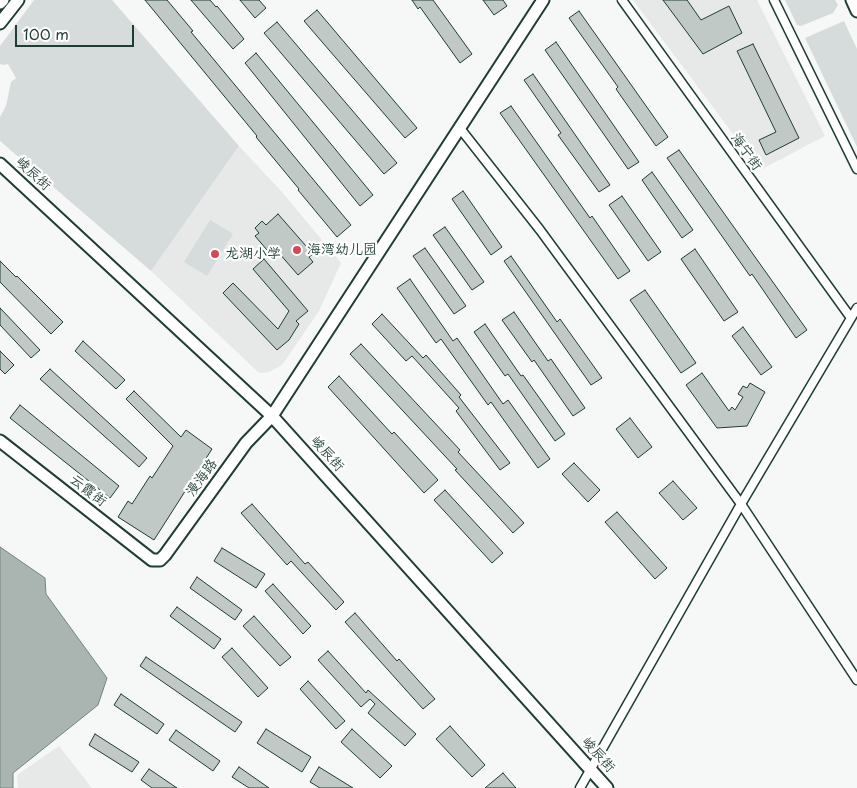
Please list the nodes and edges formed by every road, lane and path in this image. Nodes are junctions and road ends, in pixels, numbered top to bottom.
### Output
1 (2, 0) edge
2 (18, 0) edge
3 (542, 0) edge
4 (622, 0) edge
5 (774, 0) edge
6 (852, 0) edge
7 (0, 3) edge
8 (857, 11) edge
9 (0, 23) edge
10 (459, 127) junction
11 (0, 164) edge
12 (857, 169) edge
13 (857, 308) edge
14 (851, 318) junction
15 (272, 416) junction
16 (0, 442) edge
17 (741, 504) junction
18 (160, 560) joint
19 (857, 680) edge
20 (590, 769) junction
21 (580, 788) edge
22 (607, 788) edge

1 - 7 street
2 - 9 street
3 - 10 street, 漫海路
4 - 14 street, 海宁街
5 - 12 street
6 - 8 street
10 - 15 street, 漫海路
10 - 17 street
11 - 15 street, 峻辰街
13 - 14 street
14 - 17 street
15 - 18 street, 漫海路
15 - 20 street, 峻辰街
16 - 18 street, 云霞街
17 - 19 street
17 - 20 street
20 - 21 street
20 - 22 street, 峻辰街

